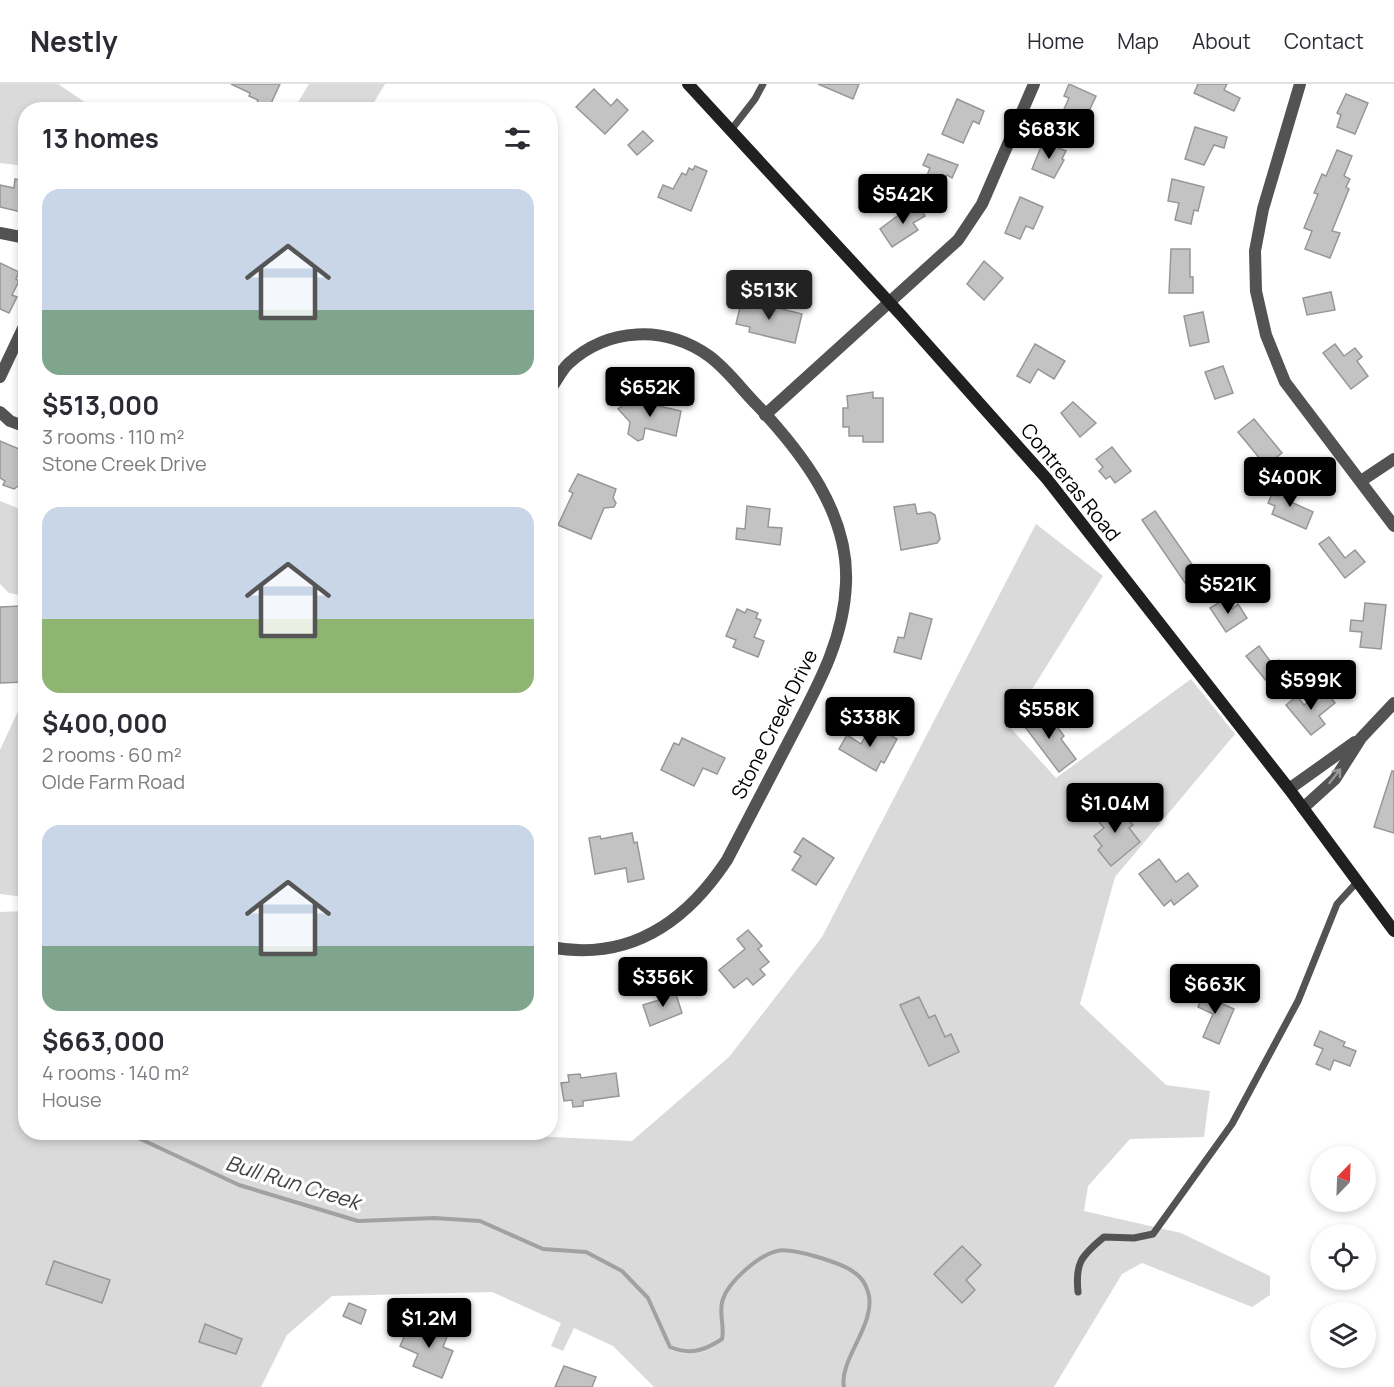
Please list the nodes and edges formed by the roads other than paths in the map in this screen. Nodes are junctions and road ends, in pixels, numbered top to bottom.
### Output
1 (688, 84) edge
2 (763, 84) edge
3 (1034, 84) edge
4 (1300, 84) edge
5 (731, 130) junction
6 (0, 233) edge
7 (18, 236) edge
8 (891, 303) junction
9 (18, 339) edge
10 (0, 377) edge
11 (558, 378) edge
12 (0, 412) edge
13 (765, 415) junction
14 (18, 424) edge
15 (1394, 459) edge
16 (1361, 481) junction
17 (1394, 526) edge
18 (1394, 703) edge
19 (1361, 738) junction
20 (1289, 789) junction
21 (1303, 808) junction
22 (1357, 882) junction
23 (1394, 931) edge
24 (558, 947) edge
25 (1078, 1293) dead end

1 - 5 street, Contreras Road
2 - 5 lane
3 - 8 street
4 - 16 street
5 - 8 street, Contreras Road
6 - 7 street
8 - 13 street
8 - 20 street, Contreras Road
9 - 10 street
11 - 13 street, Stone Creek Drive
12 - 14 street
13 - 24 street, Stone Creek Drive
15 - 16 street
16 - 17 street
18 - 19 street
19 - 20 street
21 -> 19 street
20 - 21 street, Contreras Road
21 - 22 street, Contreras Road
22 - 23 street, Contreras Road
22 - 25 lane

